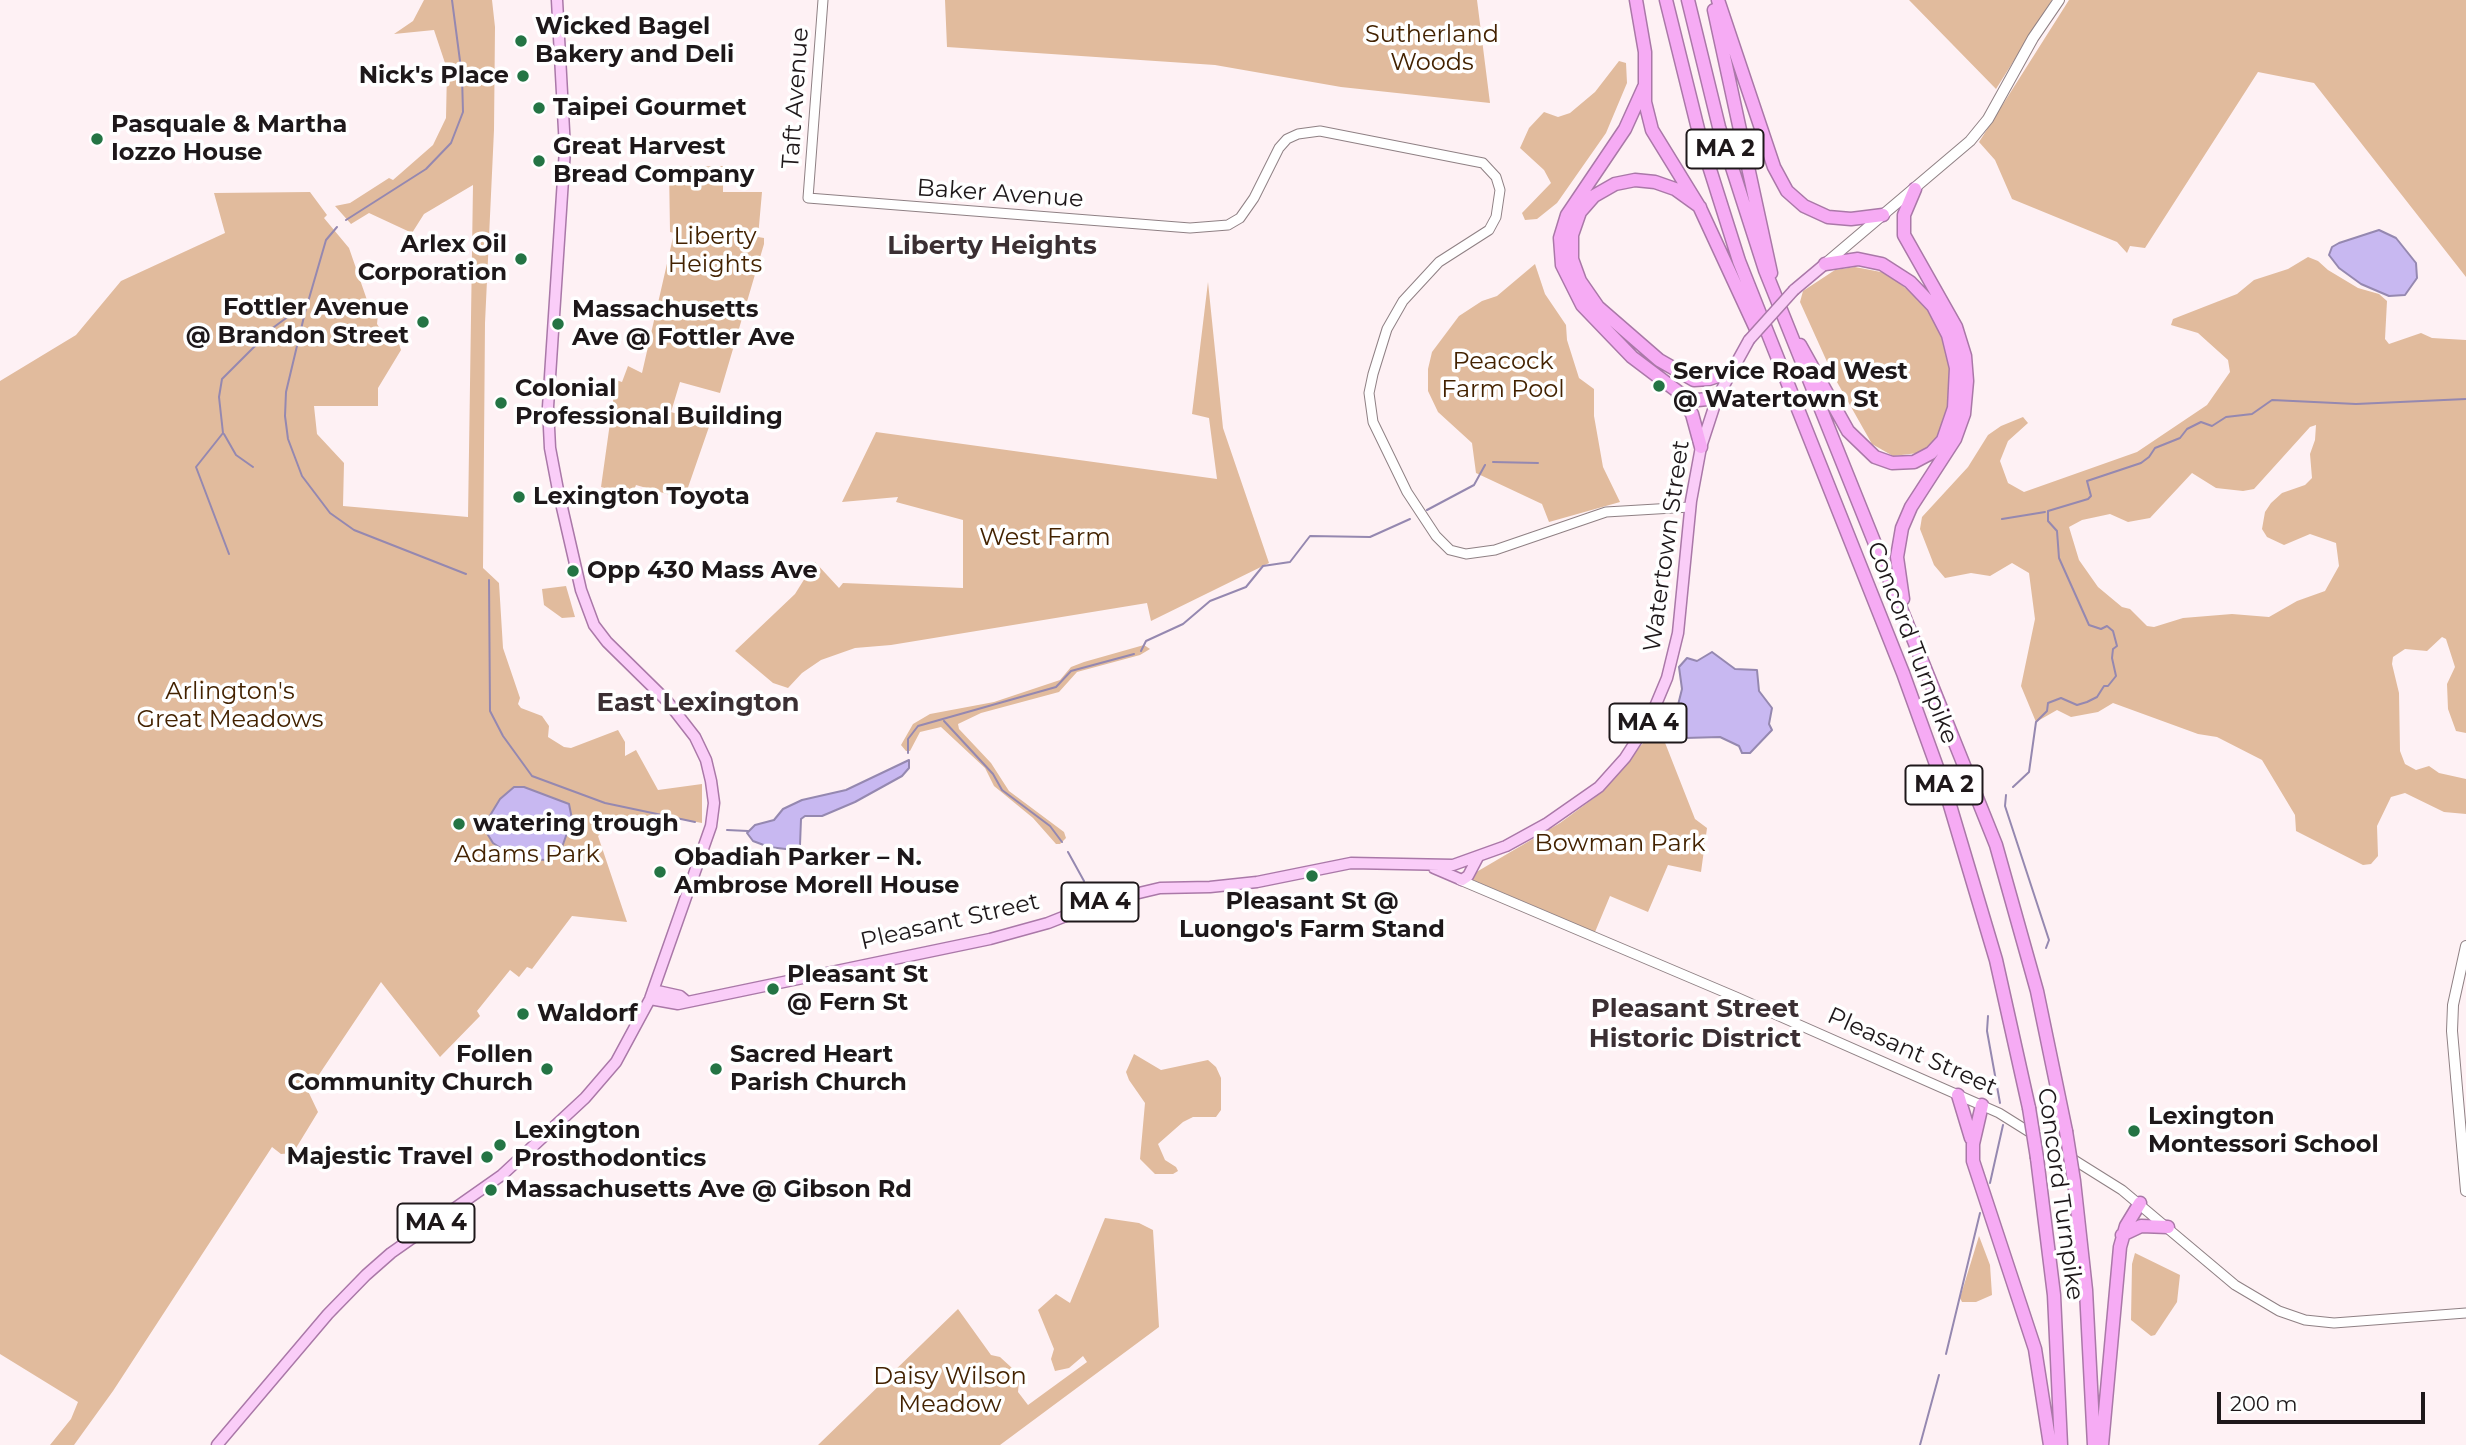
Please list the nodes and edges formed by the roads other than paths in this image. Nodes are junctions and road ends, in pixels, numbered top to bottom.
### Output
1 (556, 0) edge
2 (823, 0) edge
3 (1636, 0) edge
4 (1666, 0) edge
5 (1688, 0) edge
6 (1712, 0) edge
7 (1718, 0) edge
8 (2059, 0) edge
9 (1644, 87) junction
10 (1914, 189) junction
11 (808, 198) joint
12 (1700, 207) junction
13 (1884, 215) junction
14 (1825, 264) junction
15 (1774, 294) junction
16 (1786, 325) junction
17 (1779, 365) junction
18 (1730, 372) junction
19 (1676, 391) junction
20 (1717, 398) junction
21 (1701, 447) junction
22 (1690, 507) junction
23 (1909, 626) junction
24 (1462, 874) junction
25 (2466, 946) edge
26 (652, 994) junction
27 (1958, 1095) junction
28 (1982, 1105) junction
29 (1973, 1146) junction
30 (2466, 1191) edge
31 (2140, 1203) junction
32 (2168, 1227) junction
33 (2122, 1235) junction
34 (2466, 1313) edge
35 (217, 1445) edge
36 (2050, 1445) edge
37 (2061, 1445) edge
38 (2094, 1445) edge
39 (2102, 1445) edge

1 - 26 main road
2 - 11 street, Taft Avenue
3 - 9 highway
4 - 17 highway, Concord Turnpike / MA 2
5 - 15 highway, MA 2
6 - 15 highway
7 - 13 highway
8 - 10 main road, Watertown Street
9 - 12 highway
9 - 19 highway
10 - 13 main road, Watertown Street
10 - 23 highway
11 - 22 street, Baker Avenue
12 - 17 highway
12 - 18 highway
13 - 14 main road, Watertown Street
14 - 16 highway
14 - 18 main road, Watertown Street / MA 4, bridge
15 - 16 highway, MA 2
16 - 23 highway, Concord Turnpike / MA 2
17 - 37 highway, Concord Turnpike / MA 2, bridge
18 - 20 main road, Watertown Street / MA 4
19 - 20 highway
19 - 21 highway
20 - 21 main road, Watertown Street / MA 4
21 - 22 main road, Watertown Street / MA 4
22 - 24 main road, Watertown Street / MA 4
23 - 38 highway, Concord Turnpike / MA 2, bridge
24 - 26 main road, Pleasant Street / MA 4
24 - 27 street, Pleasant Street
25 - 30 main road
26 - 35 main road, MA 4
27 - 28 street, Pleasant Street
27 - 29 highway
28 - 29 highway
28 - 31 street, Pleasant Street
29 - 36 highway
31 - 32 street, Pleasant Street
31 - 33 highway
32 - 33 highway
32 - 34 street, Pleasant Street
33 - 39 highway

